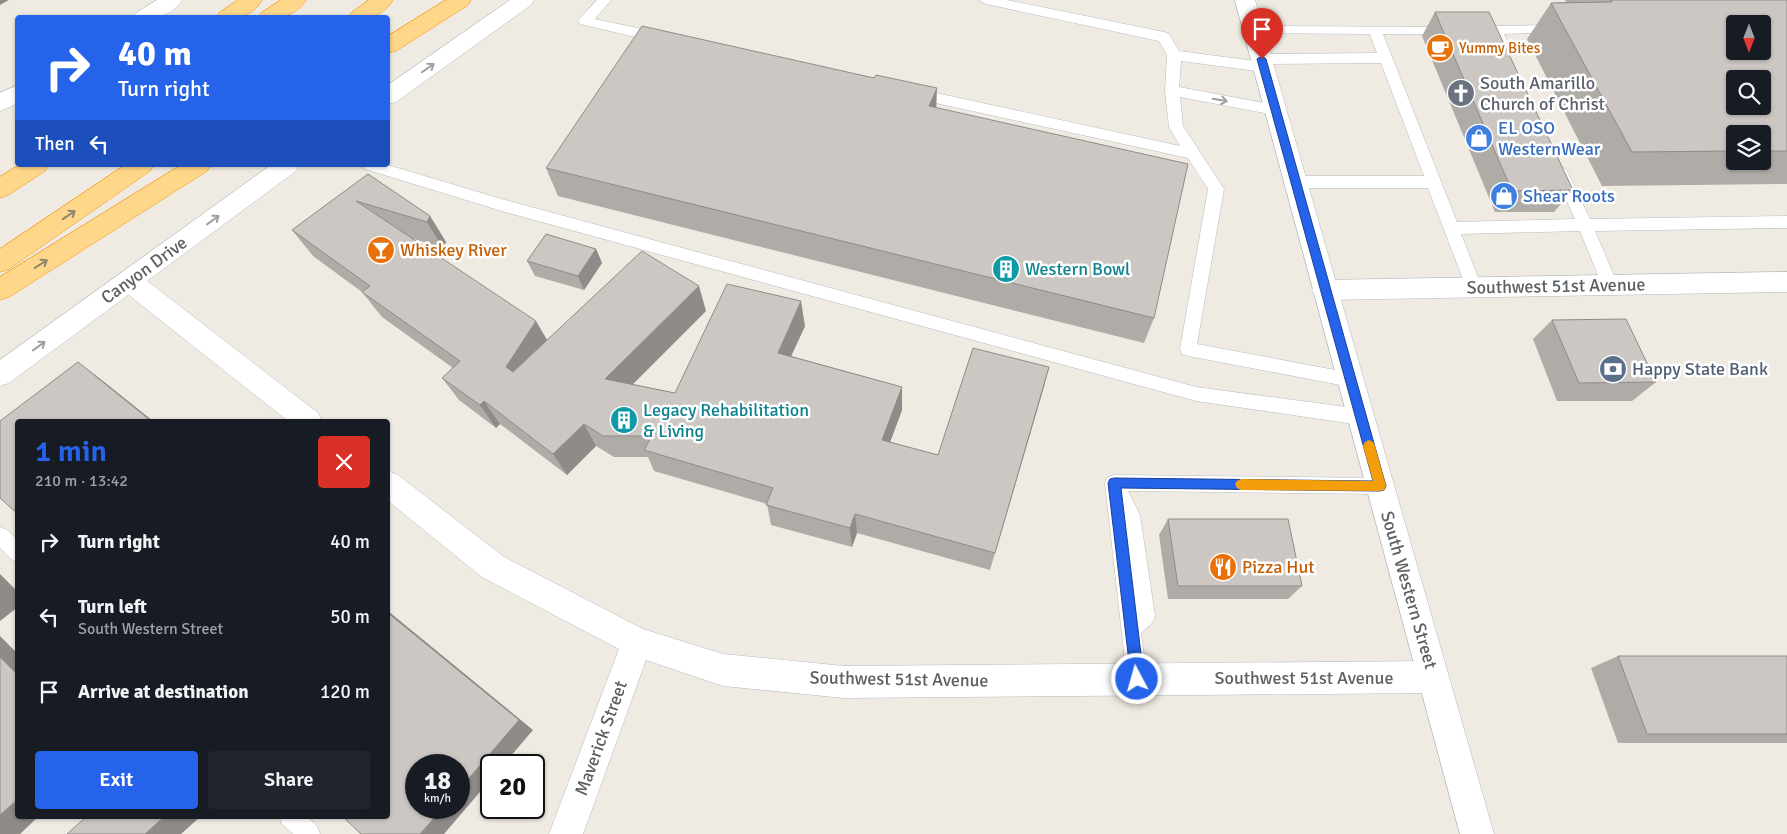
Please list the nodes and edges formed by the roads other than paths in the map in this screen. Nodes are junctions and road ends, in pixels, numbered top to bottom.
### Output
1 (252, 0) edge
2 (296, 0) edge
3 (384, 0) edge
4 (461, 0) edge
5 (524, 0) edge
6 (604, 0) edge
7 (986, 0) edge
8 (1245, 0) edge
9 (162, 2) edge
10 (147, 15) edge
11 (230, 15) edge
12 (273, 15) edge
13 (362, 15) edge
14 (1572, 28) edge
15 (1253, 30) junction
16 (1375, 30) junction
17 (1465, 30) edge
18 (673, 41) edge
19 (390, 45) edge
20 (1174, 55) junction
21 (1385, 58) junction
22 (1262, 63) junction
23 (1511, 65) edge
24 (895, 89) edge
25 (1172, 91) junction
26 (15, 95) edge
27 (390, 95) edge
28 (0, 103) edge
29 (1275, 110) junction
30 (1194, 154) junction
31 (1556, 163) edge
32 (34, 167) edge
33 (139, 167) edge
34 (196, 167) edge
35 (285, 167) edge
36 (377, 167) edge
37 (1296, 182) junction
38 (1434, 182) junction
39 (0, 188) edge
40 (1787, 222) edge
41 (1585, 225) junction
42 (1451, 228) junction
43 (0, 262) edge
44 (129, 281) junction
45 (1787, 282) edge
46 (1610, 285) junction
47 (1474, 287) junction
48 (0, 290) edge
49 (1325, 290) junction
50 (0, 375) edge
51 (1351, 380) junction
52 (1361, 417) junction
53 (305, 419) edge
54 (390, 486) edge
55 (1380, 486) junction
56 (0, 536) edge
57 (15, 550) edge
58 (637, 642) junction
59 (1433, 677) junction
60 (1137, 679) junction
61 (293, 819) edge
62 (308, 834) edge
63 (566, 834) edge
64 (1477, 834) edge

1 - 11 highway
2 - 12 highway
3 - 13 highway
4 - 19 highway
27 -> 5 street
6 - 18 lane
7 - 20 lane
8 - 15 street, South Western Street
9 - 10 street
14 - 23 lane
15 - 16 lane
15 - 22 street, South Western Street
16 - 17 lane
16 - 21 lane
20 - 22 lane
20 - 25 lane
21 - 22 lane
21 - 38 lane
22 - 29 street, South Western Street
24 - 30 lane
25 -> 29 lane
25 - 30 lane
26 - 28 street
29 - 37 street, South Western Street
30 - 51 lane
31 - 41 lane
32 - 39 highway
43 -> 33 highway
48 -> 34 highway
44 -> 35 street, Canyon Drive
36 - 52 lane
37 - 38 lane
37 - 49 street, South Western Street
38 - 42 lane
40 - 41 lane
41 - 42 lane
41 - 46 lane
42 - 47 lane
50 -> 44 street, Canyon Drive
44 - 53 street
45 - 46 street, Southwest 51st Avenue
46 - 47 street, Southwest 51st Avenue
47 - 49 street, Southwest 51st Avenue
49 - 51 street, South Western Street
51 - 52 street, South Western Street
52 - 55 street, South Western Street
54 - 58 street, Southwest 51st Avenue
55 - 59 street, South Western Street
55 - 60 lane
56 - 57 lane
58 - 60 street, Southwest 51st Avenue
58 - 63 street, Maverick Street
59 - 60 street, Southwest 51st Avenue
59 - 64 street, South Western Street
61 - 62 lane

